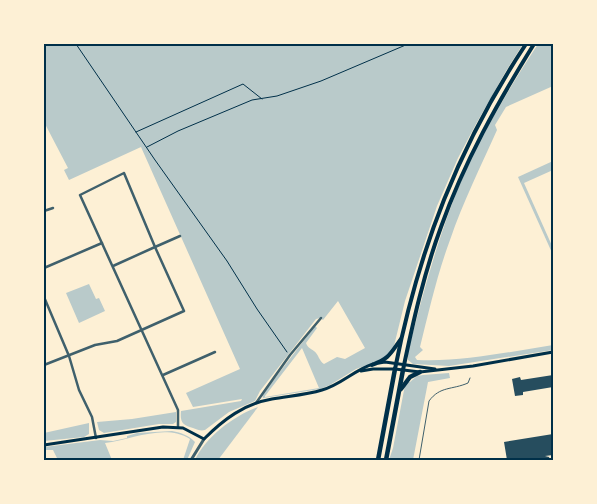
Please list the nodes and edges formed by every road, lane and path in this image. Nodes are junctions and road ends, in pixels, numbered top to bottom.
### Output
1 (76, 44) edge
2 (408, 44) edge
3 (526, 44) edge
4 (534, 44) edge
5 (262, 99) junction
6 (136, 132) junction
7 (146, 148) junction
8 (53, 208) dead end
9 (44, 212) edge
10 (180, 236) dead end
11 (102, 243) junction
12 (155, 247) junction
13 (113, 266) junction
14 (44, 268) edge
15 (44, 298) edge
16 (321, 318) dead end
17 (143, 331) junction
18 (402, 337) junction
19 (215, 352) dead end
20 (553, 352) edge
21 (290, 355) junction
22 (69, 356) junction
23 (372, 364) junction
24 (44, 365) edge
25 (395, 366) junction
26 (403, 368) junction
27 (436, 369) junction
28 (420, 372) junction
29 (163, 375) junction
30 (351, 375) junction
31 (470, 378) dead end
32 (398, 395) junction
33 (256, 403) junction
34 (178, 428) junction
35 (96, 438) junction
36 (204, 439) junction
37 (44, 445) edge
38 (191, 460) edge
39 (378, 460) edge
40 (386, 460) edge
41 (418, 460) edge

1 - 6 path
2 - 5 path
3 - 18 main road
4 - 26 main road
5 - 6 path
5 - 7 path
6 - 7 path
7 - 21 path
8 - 9 street
10 - 12 street
11 - 12 street
11 - 13 street
11 - 14 street
12 - 13 street
12 - 17 street
13 - 17 street
15 - 22 street
16 - 21 street
17 - 22 street
17 - 29 street
18 - 23 main road
18 - 25 main road
19 - 29 street
20 - 27 main road
21 - 33 street
22 - 24 street
22 - 35 street
23 - 25 main road
23 - 30 main road
25 - 26 main road
25 - 30 main road
25 - 39 highway
26 - 27 main road
26 - 28 main road
26 - 32 highway
27 - 28 main road
28 - 32 highway
29 - 34 street
30 - 33 main road
31 - 41 lane
32 - 40 highway
33 - 36 main road
34 - 35 main road
34 - 36 main road
35 - 37 main road
36 - 38 street

